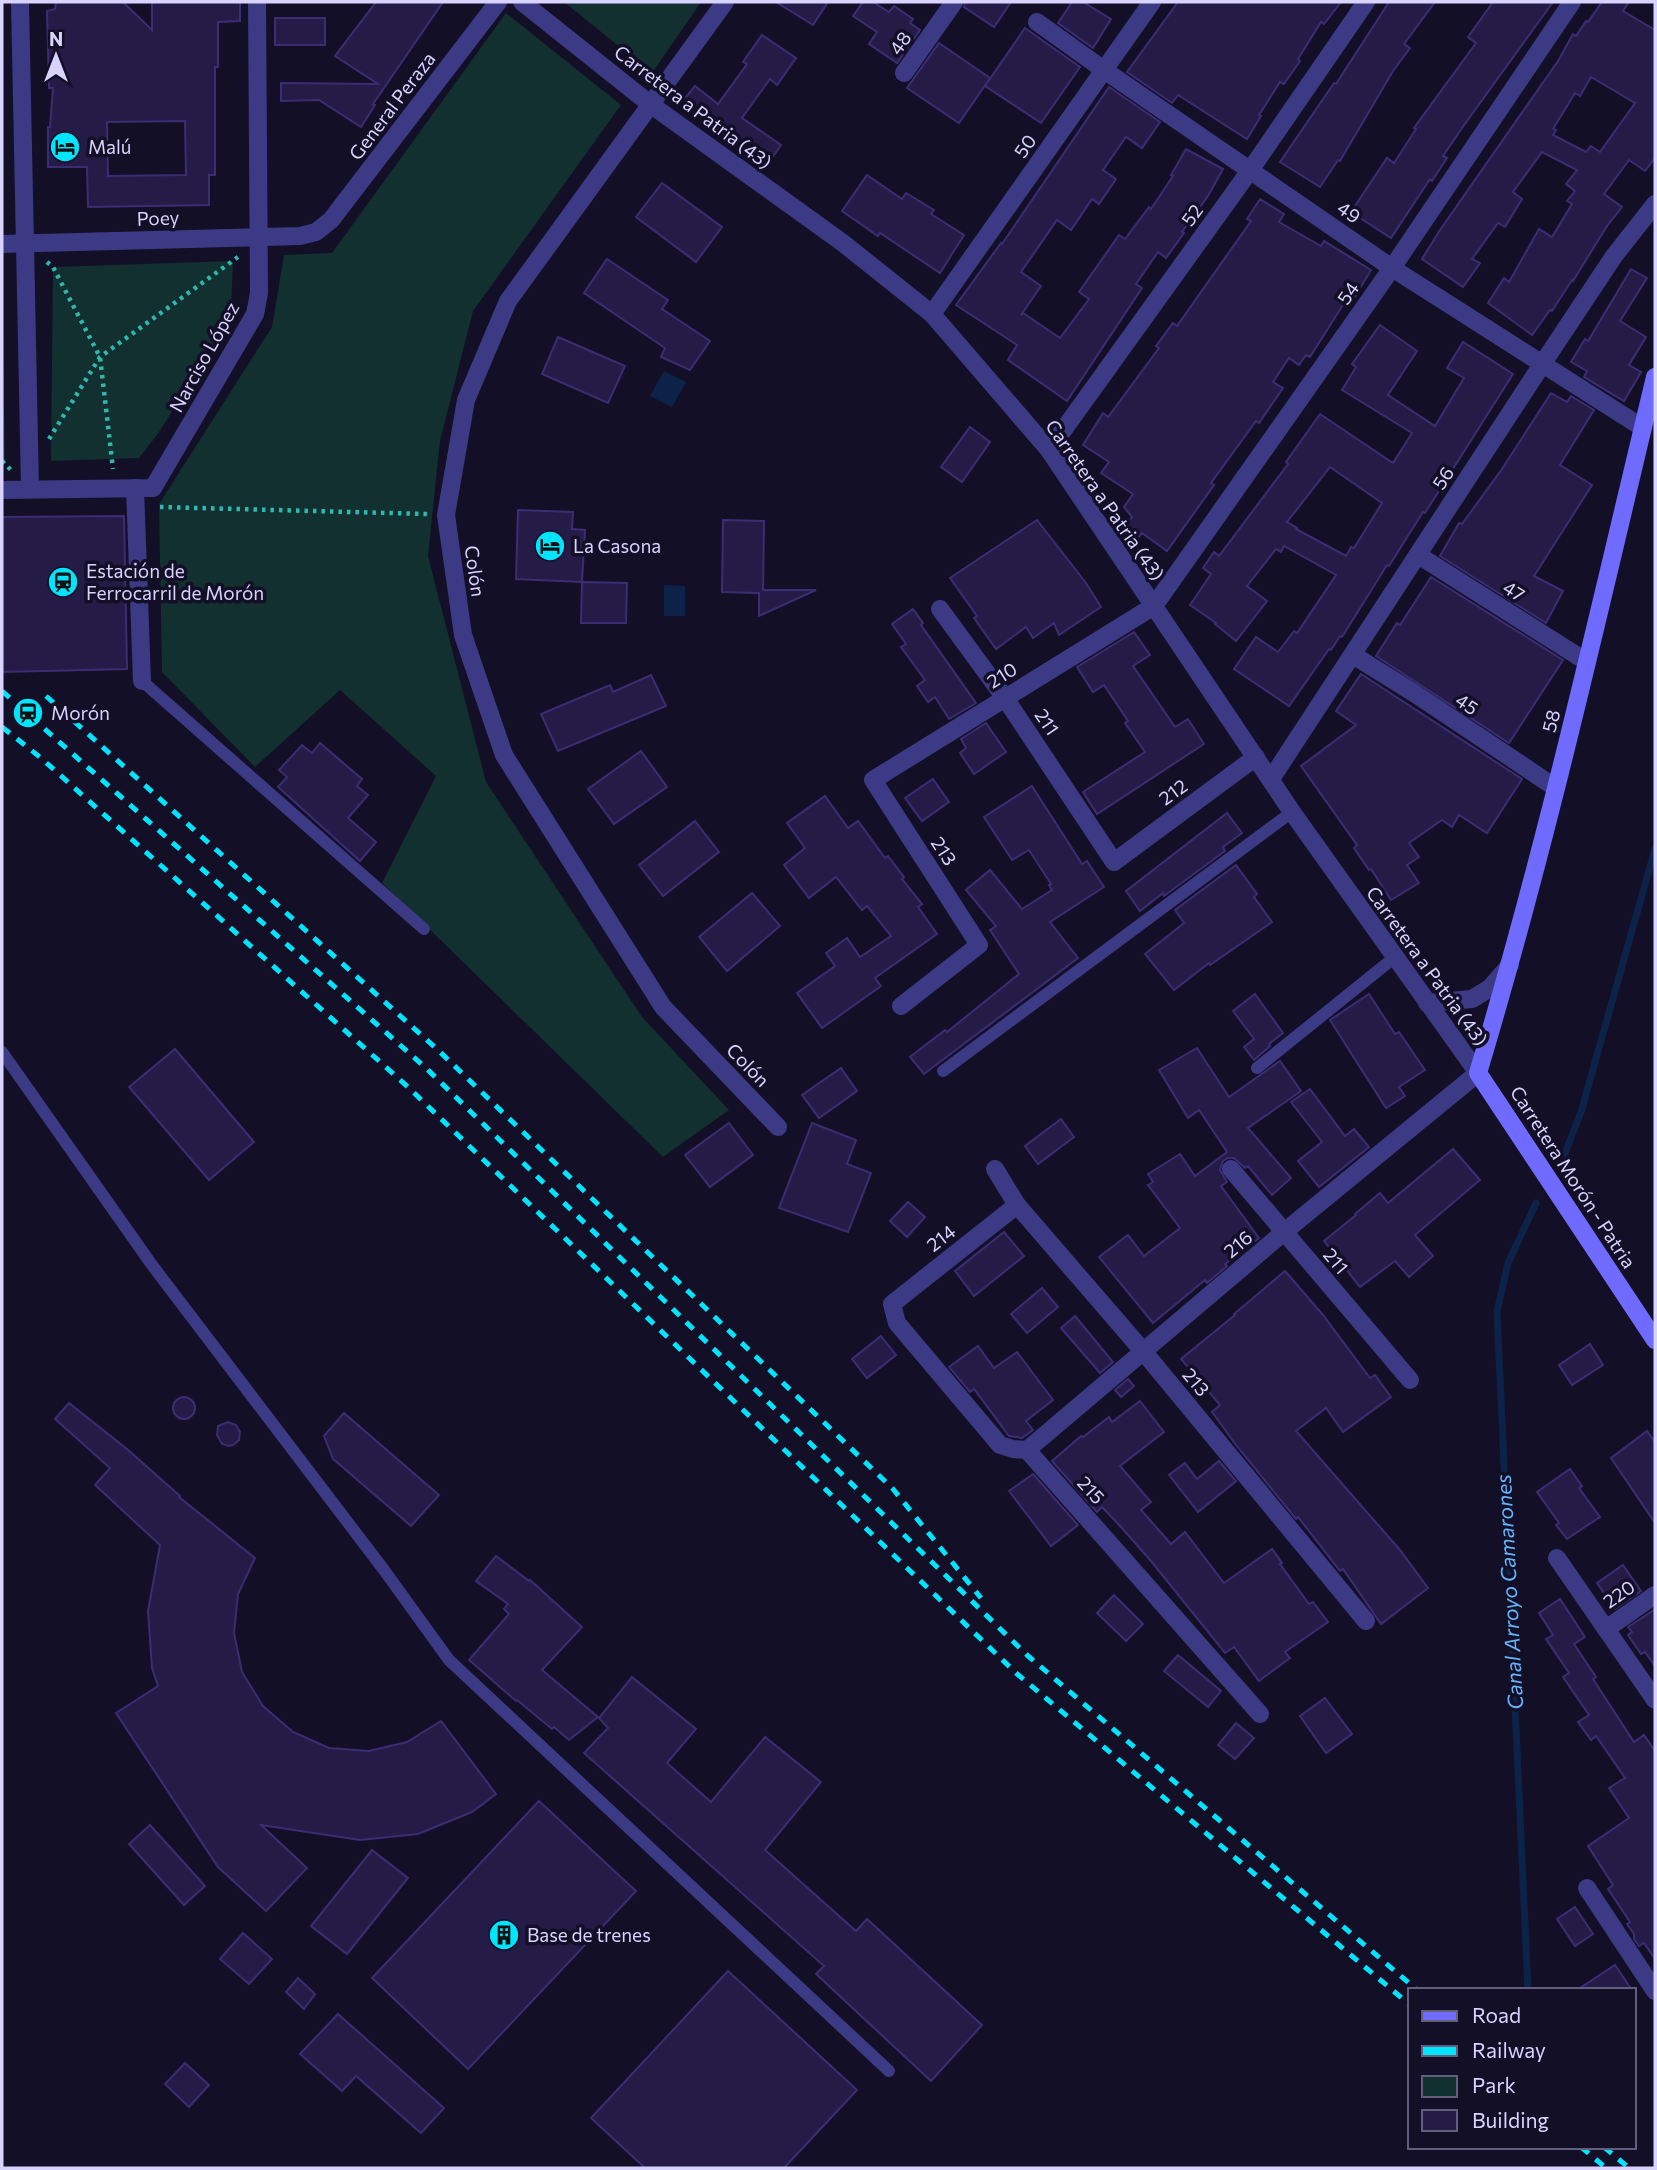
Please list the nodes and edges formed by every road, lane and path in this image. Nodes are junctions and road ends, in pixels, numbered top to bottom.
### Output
1 (20, 2) edge
2 (257, 2) edge
3 (498, 2) edge
4 (522, 2) edge
5 (725, 2) edge
6 (954, 2) edge
7 (1152, 2) edge
8 (1366, 2) edge
9 (1572, 2) edge
10 (1037, 22) dead end
11 (1104, 70) junction
12 (904, 73) dead end
13 (650, 104) junction
14 (1251, 169) junction
15 (1655, 204) edge
16 (316, 232) joint
17 (257, 237) junction
18 (27, 243) junction
19 (2, 244) edge
20 (1392, 268) junction
21 (932, 314) junction
22 (100, 356) junction
23 (1542, 363) junction
24 (1655, 377) edge
25 (1643, 428) junction
26 (31, 441) junction
27 (1049, 450) junction
28 (30, 489) junction
29 (113, 489) junction
30 (2, 490) edge
31 (135, 497) junction
32 (446, 515) junction
33 (1418, 555) junction
34 (1154, 606) junction
35 (940, 609) dead end
36 (1353, 655) junction
37 (1587, 662) junction
38 (142, 681) joint
39 (1005, 698) junction
40 (1256, 757) junction
41 (1271, 779) junction
42 (873, 780) joint
43 (1556, 788) junction
44 (1292, 812) junction
45 (1114, 862) joint
46 (424, 929) dead end
47 (1395, 957) junction
48 (1510, 965) junction
49 (1427, 1003) junction
50 (901, 1006) dead end
51 (2, 1052) edge
52 (1258, 1068) dead end
53 (943, 1071) dead end
54 (1478, 1073) junction
55 (778, 1127) dead end
56 (995, 1169) dead end
57 (1231, 1169) dead end
58 (1017, 1205) junction
59 (1284, 1233) junction
60 (1655, 1340) edge
61 (1143, 1351) junction
62 (1410, 1380) dead end
63 (1027, 1450) junction
64 (1558, 1558) dead end
65 (1655, 1595) edge
66 (1367, 1621) dead end
67 (1606, 1629) junction
68 (1655, 1700) edge
69 (1260, 1714) dead end
70 (1587, 1888) dead end
71 (1655, 1991) edge
72 (889, 2071) dead end

1 - 18 street
2 - 17 street, Narciso López
3 - 16 street, General Peraza
4 - 13 street, Carretera a Patria (43)
5 - 13 street, Colón
6 - 12 street, 48
7 - 11 street, 50
8 - 14 street, 52
9 - 20 street, 54
10 - 11 street, 49
11 - 14 street, 49
11 - 21 street, 50
13 - 21 street, Carretera a Patria (43)
13 - 32 street, Colón
14 - 20 street, 49
14 - 27 street, 52
15 - 23 street, 56
16 - 17 street, Poey
17 - 18 street, Poey
17 - 22 path
17 - 31 street, Narciso López
18 - 19 street, Poey
18 - 22 path
18 - 26 street
20 - 23 street, 49
20 - 34 street, 54
21 - 27 street, Carretera a Patria (43)
22 - 26 path
22 - 29 path
23 - 25 street, 49
23 - 33 street, 56
24 - 25 main road, 58
25 - 37 main road, 58
26 - 28 street
27 - 34 street, Carretera a Patria (43)
28 - 29 street, Narciso López
28 - 30 street, Narciso López
29 - 31 street, Narciso López
31 - 32 path
31 - 38 street
32 - 55 street, Colón
33 - 36 street, 56
33 - 37 street, 47
34 - 39 street, 210
34 - 40 street, Carretera a Patria (43)
35 - 39 street, 211
36 - 41 street, 56
36 - 43 street, 45
37 - 43 main road, 58
38 - 46 lane
39 - 42 street, 210
39 - 45 street, 211
40 - 41 street, Carretera a Patria (43)
40 - 45 street, 212
41 - 44 street, Carretera a Patria (43)
42 - 50 street, 213
43 - 48 main road, 58
44 - 47 street, Carretera a Patria (43)
44 - 53 lane
47 - 49 street, Carretera a Patria (43)
47 - 52 lane
48 - 49 street
48 - 54 main road, 58
49 - 54 street, Carretera a Patria (43)
51 - 72 lane
54 - 59 street, 216
54 - 60 main road, Carretera Morón - Patria
56 - 58 street, 213
57 - 59 street, 211
58 - 61 street, 213
58 - 63 street, 214
59 - 61 street, 216
59 - 62 street, 211
61 - 63 street, 216
61 - 66 street, 213
63 - 69 street, 215
64 - 67 street
65 - 67 street, 220
67 - 68 street
70 - 71 street

